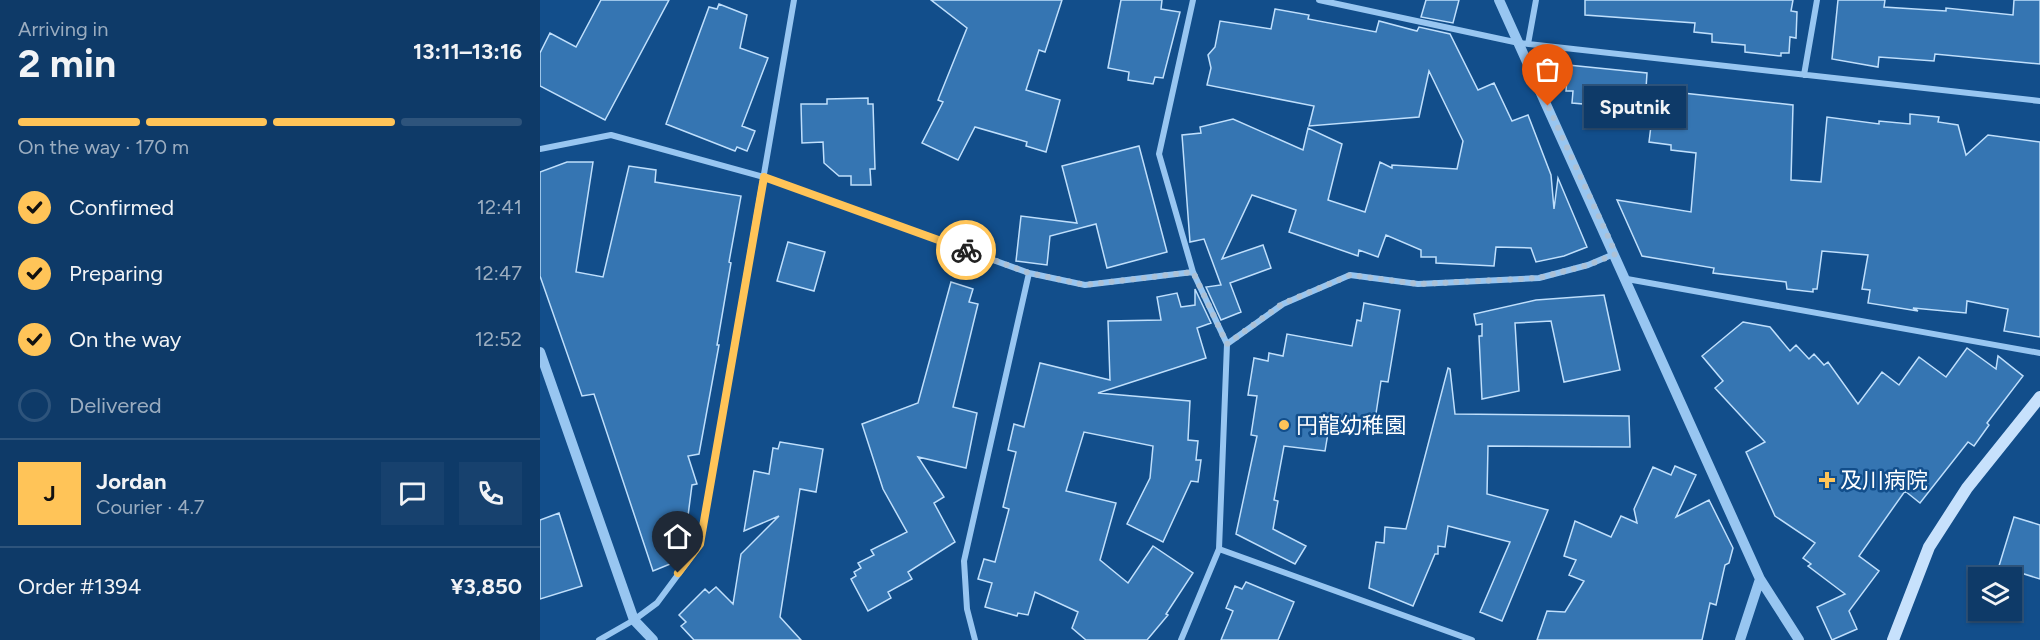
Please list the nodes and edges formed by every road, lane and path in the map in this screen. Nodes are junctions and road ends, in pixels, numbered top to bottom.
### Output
1 (794, 0) edge
2 (1193, 0) edge
3 (1318, 0) edge
4 (1499, 0) edge
5 (1536, 0) edge
6 (1817, 0) edge
7 (1523, 43) junction
8 (1804, 75) junction
9 (2040, 101) edge
10 (540, 149) edge
11 (764, 177) junction
12 (1616, 254) junction
13 (1193, 272) junction
14 (1029, 273) junction
15 (1627, 279) junction
16 (1227, 344) junction
17 (540, 352) edge
18 (2040, 353) edge
19 (2040, 397) edge
20 (1220, 549) junction
21 (1760, 579) junction
22 (634, 620) junction
23 (1454, 637) edge
24 (599, 640) edge
25 (653, 640) edge
26 (975, 640) edge
27 (1181, 640) edge
28 (1472, 640) edge
29 (1740, 640) edge
30 (1799, 640) edge
31 (1893, 640) edge

1 - 11 street
2 - 13 street
3 - 7 street
4 - 7 street
5 - 7 street
6 - 8 street
7 - 8 street
7 - 12 street
8 - 9 street
10 - 11 street
11 - 14 street
11 - 22 street
12 - 15 street
12 - 16 street
13 - 14 street
13 - 16 street
14 - 26 street
15 - 18 street
15 - 21 street
16 - 20 street
17 - 22 street
19 - 31 main road
20 - 23 street
20 - 27 street
21 - 29 street
21 - 30 street
22 - 24 street
22 - 25 street
23 - 28 street

